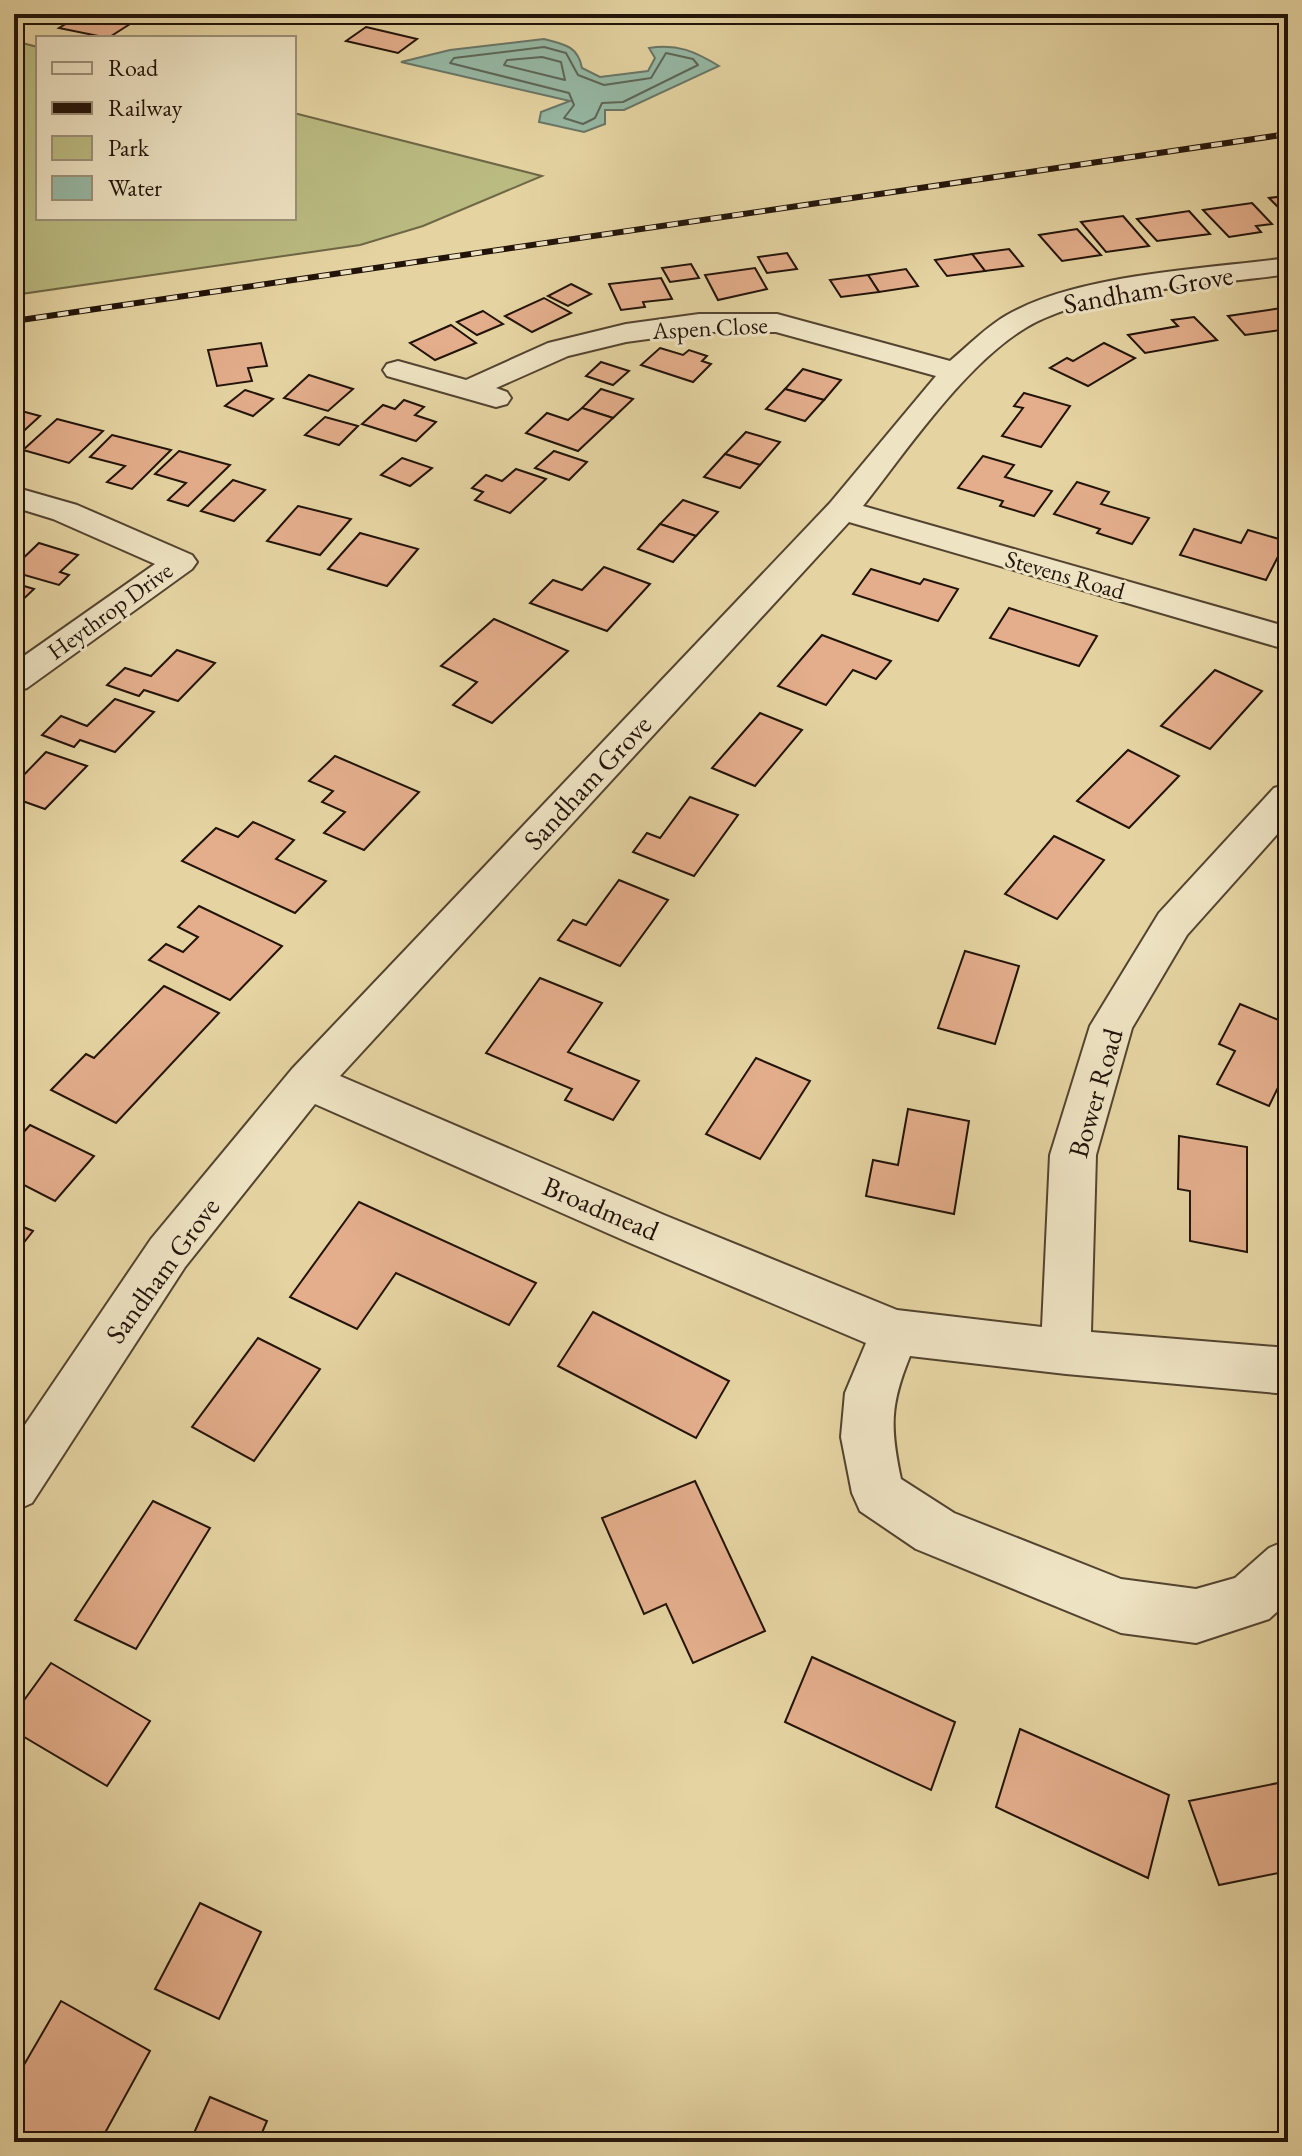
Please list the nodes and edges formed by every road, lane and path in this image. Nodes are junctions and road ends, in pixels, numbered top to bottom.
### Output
1 (1288, 266) edge
2 (398, 370) dead end
3 (955, 372) junction
4 (468, 390) junction
5 (506, 400) dead end
6 (14, 497) edge
7 (842, 510) junction
8 (1288, 639) edge
9 (14, 680) edge
10 (1288, 797) edge
11 (308, 1081) junction
12 (895, 1332) junction
13 (1066, 1352) junction
14 (1288, 1371) edge
15 (14, 1486) edge
16 (1288, 1566) edge

1 - 3 street, Sandham Grove
2 - 4 street
3 - 4 street, Aspen Close
3 - 7 street, Sandham Grove
4 - 5 street
6 - 9 street, Heythrop Drive
7 - 8 street, Stevens Road
7 - 11 street, Sandham Grove
10 - 13 street, Bower Road
11 - 12 street, Broadmead
11 - 15 street, Sandham Grove
12 - 13 street, Broadmead
12 - 16 street
13 - 14 street, Broadmead

